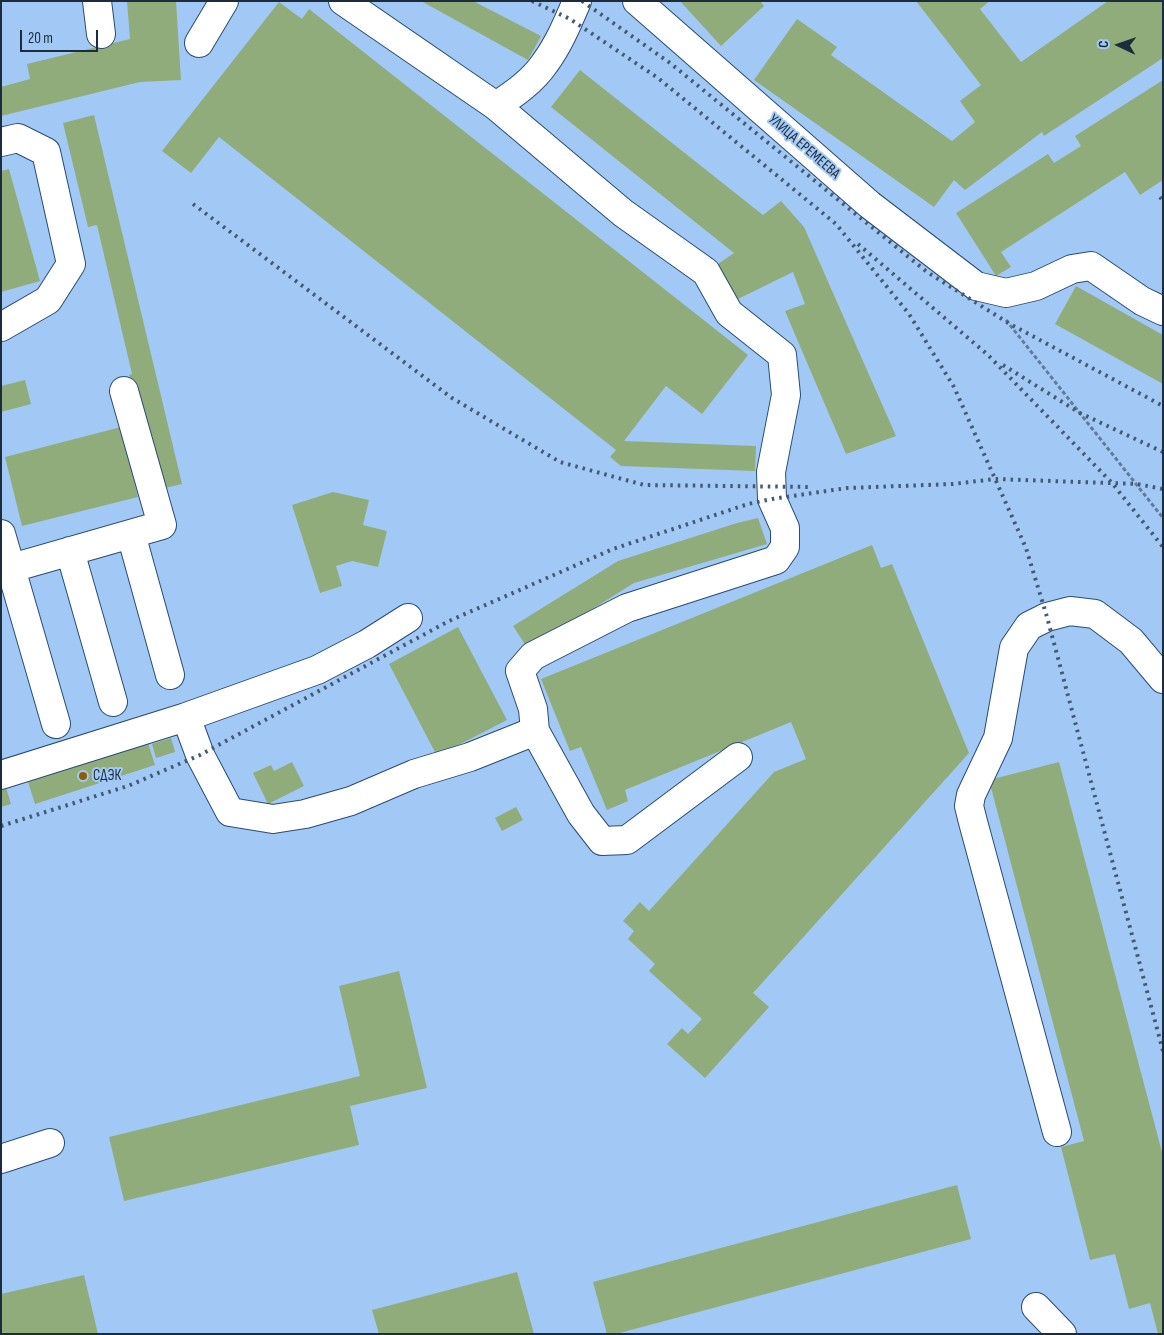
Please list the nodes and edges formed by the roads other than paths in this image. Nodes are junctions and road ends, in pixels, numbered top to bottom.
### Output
1 (97, 1) edge
2 (224, 1) edge
3 (343, 1) edge
4 (577, 1) edge
5 (637, 1) edge
6 (101, 34) dead end
7 (199, 43) dead end
8 (496, 106) junction
9 (1, 142) edge
10 (1163, 311) edge
11 (1, 326) edge
12 (124, 391) dead end
13 (1, 534) edge
14 (131, 534) junction
15 (70, 551) junction
16 (6, 569) edge
17 (408, 618) dead end
18 (170, 675) dead end
19 (1163, 679) edge
20 (113, 702) dead end
21 (186, 717) junction
22 (56, 724) dead end
23 (535, 731) junction
24 (738, 757) dead end
25 (1, 775) edge
26 (1057, 1132) dead end
27 (50, 1143) dead end
28 (1, 1158) edge
29 (1036, 1307) dead end
30 (1062, 1334) edge

1 - 6 street
2 - 7 street
3 - 8 street
4 - 8 street
5 - 10 street, УЛИЦА ЕРЕМЕЕВА
8 - 23 street
9 - 11 street
12 - 14 street
13 - 16 street
14 - 15 street
14 - 18 street
15 - 16 street
15 - 20 street
16 - 22 street
17 - 21 street
19 - 26 street
21 - 23 street
21 - 25 street
23 - 24 street
27 - 28 street
29 - 30 street

